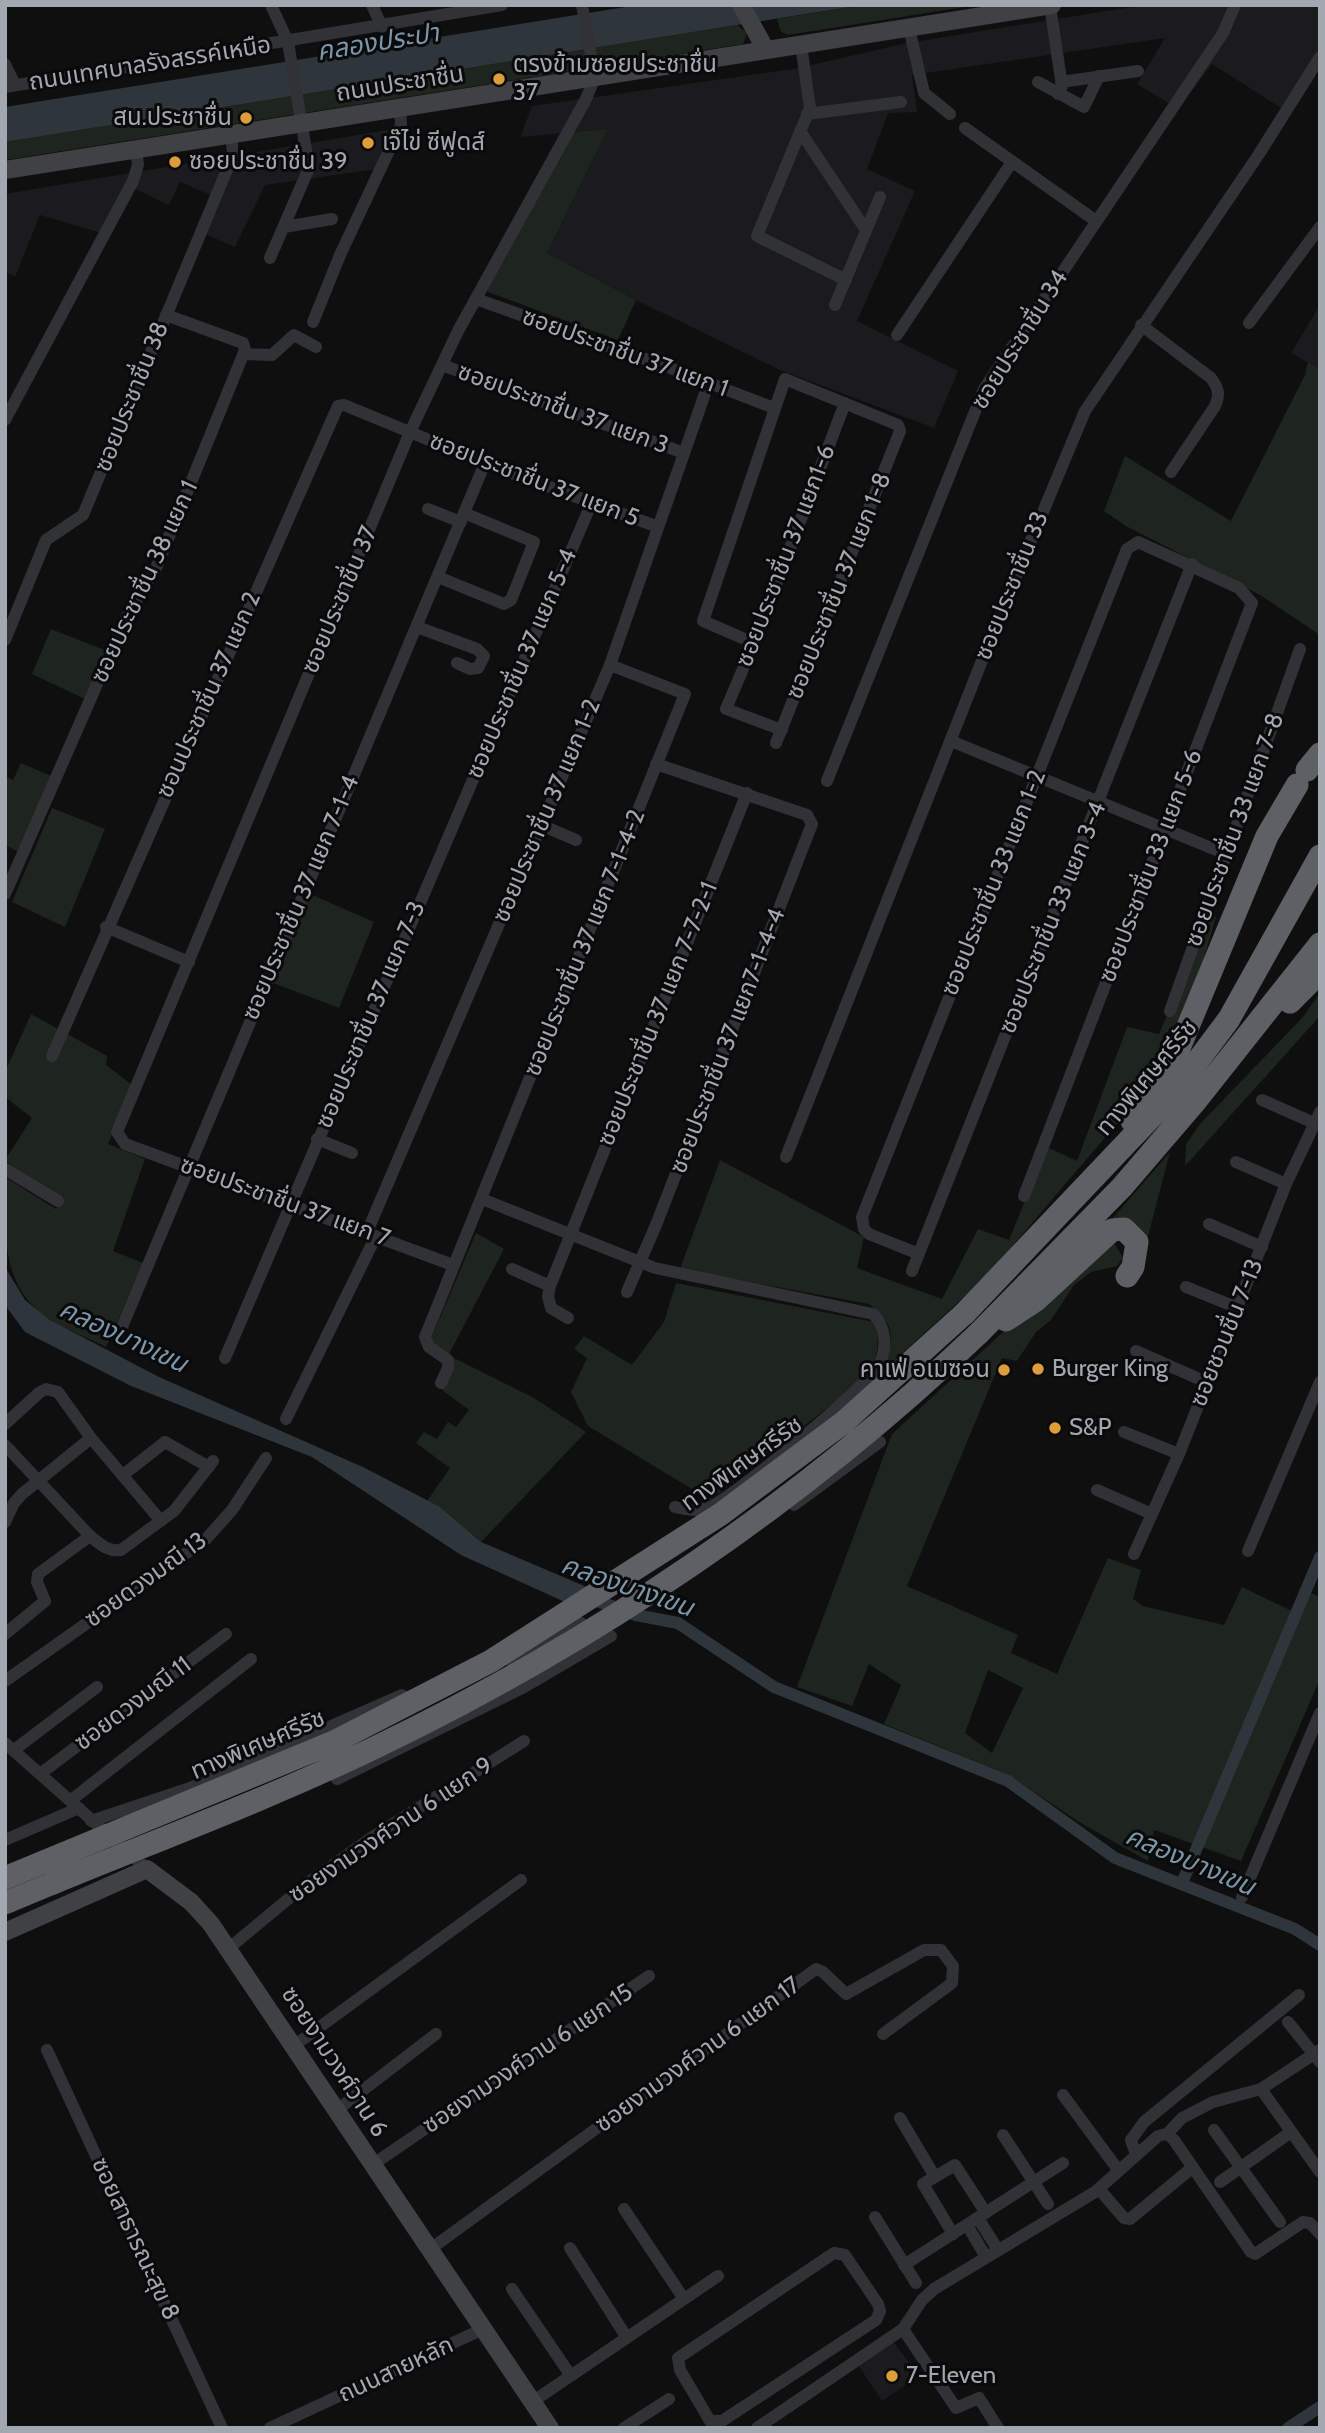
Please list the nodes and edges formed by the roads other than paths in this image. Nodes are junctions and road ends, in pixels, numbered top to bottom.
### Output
1 (271, 5) edge
2 (372, 5) edge
3 (502, 5) edge
4 (741, 5) edge
5 (1236, 5) edge
6 (1045, 6) edge
7 (484, 7) edge
8 (583, 8) edge
9 (382, 27) junction
10 (909, 27) junction
11 (288, 45) junction
12 (801, 45) junction
13 (766, 50) junction
14 (1320, 57) edge
15 (5, 64) edge
16 (1138, 71) dead end
17 (1099, 76) junction
18 (595, 77) junction
19 (1038, 82) dead end
20 (10, 86) edge
21 (1059, 88) junction
22 (901, 102) dead end
23 (400, 108) junction
24 (807, 114) junction
25 (950, 114) dead end
26 (302, 125) junction
27 (965, 128) dead end
28 (800, 131) junction
29 (231, 136) junction
30 (136, 148) junction
31 (1012, 162) junction
32 (5, 170) edge
33 (880, 197) dead end
34 (332, 219) dead end
35 (1096, 221) junction
36 (1320, 226) edge
37 (284, 227) junction
38 (866, 230) junction
39 (270, 258) dead end
40 (846, 280) junction
41 (477, 299) junction
42 (835, 305) dead end
43 (166, 315) junction
44 (313, 322) dead end
45 (1249, 323) dead end
46 (1141, 325) junction
47 (897, 335) dead end
48 (316, 347) dead end
49 (243, 354) junction
50 (442, 365) junction
51 (709, 382) junction
52 (845, 403) junction
53 (774, 408) junction
54 (5, 420) edge
55 (410, 432) junction
56 (684, 453) junction
57 (485, 463) junction
58 (1171, 472) dead end
59 (592, 502) junction
60 (428, 509) dead end
61 (462, 517) junction
62 (658, 527) junction
63 (1192, 564) junction
64 (438, 576) junction
65 (417, 627) junction
66 (5, 639) edge
67 (754, 643) junction
68 (1300, 649) dead end
69 (457, 663) dead end
70 (610, 665) junction
71 (782, 730) junction
72 (951, 741) junction
73 (776, 743) dead end
74 (656, 764) junction
75 (1308, 769) edge
76 (1037, 776) junction
77 (827, 781) dead end
78 (747, 793) junction
79 (1099, 802) junction
80 (541, 825) junction
81 (452, 827) joint
82 (1165, 829) junction
83 (576, 840) dead end
84 (1226, 855) junction
85 (1320, 856) edge
86 (5, 894) edge
87 (106, 927) junction
88 (1320, 944) edge
89 (189, 962) junction
90 (1320, 972) edge
91 (1170, 1012) dead end
92 (52, 1056) dead end
93 (1262, 1100) dead end
94 (1194, 1103) junction
95 (1317, 1117) edge
96 (118, 1137) joint
97 (317, 1139) junction
98 (352, 1153) dead end
99 (786, 1157) dead end
100 (1236, 1162) dead end
101 (190, 1166) junction
102 (5, 1170) edge
103 (1286, 1184) junction
104 (1090, 1185) junction
105 (1024, 1196) dead end
106 (482, 1199) junction
107 (58, 1201) dead end
108 (290, 1203) junction
109 (1209, 1224) dead end
110 (372, 1234) junction
111 (569, 1234) junction
112 (1262, 1247) junction
113 (919, 1254) junction
114 (639, 1262) junction
115 (453, 1265) junction
116 (512, 1269) dead end
117 (912, 1271) dead end
118 (1127, 1276) dead end
119 (550, 1286) junction
120 (1186, 1287) dead end
121 (627, 1292) dead end
122 (1238, 1308) junction
123 (568, 1318) dead end
124 (982, 1331) junction
125 (119, 1334) dead end
126 (1136, 1351) dead end
127 (225, 1358) dead end
128 (1206, 1382) junction
129 (1320, 1382) edge
130 (441, 1383) dead end
131 (286, 1419) dead end
132 (5, 1424) edge
133 (1124, 1432) dead end
134 (91, 1438) junction
135 (880, 1442) dead end
136 (5, 1445) edge
137 (1179, 1454) junction
138 (266, 1458) dead end
139 (123, 1475) junction
140 (39, 1481) junction
141 (1097, 1490) dead end
142 (711, 1506) junction
143 (675, 1507) dead end
144 (1152, 1514) junction
145 (161, 1521) junction
146 (5, 1522) edge
147 (90, 1536) junction
148 (1248, 1551) dead end
149 (1135, 1554) dead end
150 (581, 1623) dead end
151 (5, 1634) edge
152 (226, 1634) dead end
153 (611, 1636) dead end
154 (251, 1658) dead end
155 (5, 1681) edge
156 (97, 1687) dead end
157 (1320, 1713) edge
158 (313, 1735) junction
159 (524, 1741) dead end
160 (10, 1747) edge
161 (40, 1774) junction
162 (75, 1804) junction
163 (91, 1821) junction
164 (5, 1840) edge
165 (148, 1868) junction
166 (5, 1878) edge
167 (521, 1880) dead end
168 (1242, 1897) dead end
169 (5, 1903) edge
170 (5, 1932) edge
171 (228, 1950) junction
172 (649, 1976) dead end
173 (1299, 1995) dead end
174 (1288, 2022) dead end
175 (436, 2034) dead end
176 (883, 2034) dead end
177 (295, 2045) junction
178 (47, 2050) dead end
179 (1318, 2055) edge
180 (1261, 2089) junction
181 (1063, 2095) dead end
182 (337, 2110) junction
183 (900, 2118) dead end
184 (1214, 2130) dead end
185 (1291, 2132) junction
186 (1167, 2134) junction
187 (1003, 2135) dead end
188 (1136, 2154) junction
189 (1063, 2163) dead end
190 (372, 2165) junction
191 (1193, 2167) junction
192 (1241, 2167) junction
193 (1119, 2171) junction
194 (1320, 2172) edge
195 (935, 2177) junction
196 (1220, 2182) dead end
197 (1033, 2183) junction
198 (1099, 2189) junction
199 (1048, 2204) dead end
200 (624, 2209) dead end
201 (875, 2217) dead end
202 (977, 2219) junction
203 (1315, 2219) edge
204 (1280, 2222) dead end
205 (953, 2234) junction
206 (1320, 2234) edge
207 (570, 2248) dead end
208 (429, 2250) junction
209 (992, 2254) junction
210 (904, 2264) junction
211 (718, 2276) dead end
212 (916, 2283) dead end
213 (513, 2289) dead end
214 (684, 2299) junction
215 (483, 2329) junction
216 (903, 2329) junction
217 (627, 2338) junction
218 (571, 2376) junction
219 (768, 2391) junction
220 (669, 2399) dead end
221 (532, 2402) junction
222 (781, 2410) junction
223 (222, 2428) edge
224 (270, 2428) edge
225 (550, 2428) edge
226 (624, 2428) edge
227 (757, 2428) edge
228 (998, 2428) edge

1 - 11 street
2 - 9 street
3 - 7 street, ถนนเทศบาลรังสรรค์เหนือ
4 - 13 main road
5 - 35 street, ซอยประชาชื่น 34
6 - 10 main road, ถนนประชาชื่น
6 - 21 street
7 - 9 street, ถนนเทศบาลรังสรรค์เหนือ
8 - 18 street
9 - 11 street, ถนนเทศบาลรังสรรค์เหนือ
10 - 12 main road, ถนนประชาชื่น
10 - 25 street
11 - 20 street, ถนนเทศบาลรังสรรค์เหนือ
11 - 26 street
12 - 13 main road, ถนนประชาชื่น
12 - 24 street
13 - 18 main road, ถนนประชาชื่น
14 - 46 street, ซอยประชาชื่น 33
15 - 20 street
16 - 17 street
17 - 21 street
17 - 21 street
18 - 23 main road, ถนนประชาชื่น
18 - 41 street, ซอยประชาชื่น 37
19 - 21 street
22 - 24 street
23 - 26 main road, ถนนประชาชื่น
23 - 44 street
24 - 28 street
26 - 29 main road, ถนนประชาชื่น
26 - 37 street
27 - 31 street
28 - 38 street
28 - 40 street
29 - 30 main road, ถนนประชาชื่น
29 - 43 street, ซอยประชาชื่น 38
30 - 32 main road, ถนนประชาชื่น
30 - 54 street
31 - 35 street
31 - 47 street
33 - 38 street
34 - 37 street
35 - 77 street, ซอยประชาชื่น 34
36 - 45 street
37 - 39 street
38 - 40 street
40 - 42 street
41 - 50 street, ซอยประชาชื่น 37
41 - 51 street, ซอยประชาชื่น 37 แยก 1
43 - 49 street
43 - 66 street, ซอยประชาชื่น 38
46 - 58 street
46 - 72 street, ซอยประชาชื่น 33
48 - 49 street
49 - 86 street, ซอยประชาชื่น 38 แยก 1
50 - 55 street, ซอยประชาชื่น 37
50 - 56 street, ซอยประชาชื่น 37 แยก 3
51 - 53 street, ซอยประชาชื่น 37 แยก 1
51 - 56 street, ซอยประชาชื่น 37 แยก 1-2
52 - 53 street
52 - 67 street, ซอยประชาชื่น 37 แยก1-6
52 - 71 street, ซอยประชาชื่น 37 แยก 1-8
53 - 67 street
55 - 57 street, ซอยประชาชื่น 37 แยก 5
55 - 87 street, ซอนประชาชื่น 37 แยก 2
55 - 89 street, ซอยประชาชื่น 37
56 - 62 street, ซอยประชาชื่น 37 แยก 1-2
57 - 59 street, ซอยประชาชื่น 37 แยก 5
57 - 61 street, ซอยประชาชื่น 37 แยก 7-1-4
59 - 62 street, ซอยประชาชื่น 37 แยก 5
59 - 81 street, ซอยประชาชื่น 37 แยก 5-4
60 - 61 street
61 - 64 street, ซอยประชาชื่น 37 แยก 7-1-4
61 - 64 street
62 - 70 street, ซอยประชาชื่น 37 แยก 1-2
63 - 76 street, ซอยประชาชื่น 33 แยก 1-2
63 - 79 street, ซอยประชาชื่น 33 แยก 3-4
63 - 82 street, ซอยประชาชื่น 33 แยก 5-6
64 - 65 street, ซอยประชาชื่น 37 แยก 7-1-4
65 - 69 street
65 - 101 street, ซอยประชาชื่น 37 แยก 7-1-4
67 - 71 street, ซอยประชาชื่น 37 แยก1-6
68 - 84 street, ซอยประชาชื่น 33 แยก 7-8
70 - 74 street, ซอยประชาชื่น 37 แยก 7-1-4-2
70 - 80 street, ซอยประชาชื่น 37 แยก 1-2
71 - 73 street, ซอยประชาชื่น 37 แยก 1-8
72 - 76 street
72 - 99 street, ซอยประชาชื่น 33
74 - 78 street
74 - 106 street, ซอยประชาชื่น 37 แยก 7-1-4-2
75 - 104 highway
76 - 79 street
76 - 113 street, ซอยประชาชื่น 33 แยก 1-2
78 - 111 street, ซอยประชาชื่น 37 แยก 7-7-2-1
78 - 114 street, ซอยประชาชื่น 37 แยก7-1-4-4
79 - 82 street
79 - 113 street, ซอยประชาชื่น 33 แยก 3-4
80 - 83 street
80 - 110 street, ซอยประชาชื่น 37 แยก 1-2
81 - 97 street, ซอยประชาชื่น 37 แยก 7-3
82 - 84 street
82 - 105 street, ซอยประชาชื่น 33 แยก 5-6
84 - 91 street, ซอยประชาชื่น 33 แยก 7-8
85 - 104 highway, ทางพิเศษศรีรัช
87 - 89 street
87 - 92 street, ซอนประชาชื่น 37 แยก 2
88 - 94 highway, ทางพิเศษศรีรัช
89 - 96 street, ซอยประชาชื่น 37
90 - 94 highway
93 - 95 street
94 - 124 highway, ทางพิเศษศรีรัช
95 - 103 street, ซอยชวนชื่น 7-13
96 - 101 street, ซอยประชาชื่น 37 แยก 7
97 - 98 street
97 - 108 street, ซอยประชาชื่น 37 แยก 7-3
100 - 103 street
101 - 108 street, ซอยประชาชื่น 37 แยก 7
101 - 125 street, ซอยประชาชื่น 37 แยก 7-1-4
102 - 107 street
103 - 112 street, ซอยชวนชื่น 7-13
104 - 166 highway, ทางพิเศษศรีรัช, bridge
106 - 111 street
106 - 115 street, ซอยประชาชื่น 37 แยก 7-1-4-2
108 - 110 street, ซอยประชาชื่น 37 แยก 7
108 - 127 street, ซอยประชาชื่น 37 แยก 7-3
109 - 112 street
110 - 115 street, ซอยประชาชื่น 37 แยก 7
110 - 131 street, ซอยประชาชื่น 37 แยก 1-2
111 - 114 street
111 - 119 street, ซอยประชาชื่น 37 แยก 7-7-2-1
112 - 122 street, ซอยชวนชื่น 7-13
113 - 117 street, ซอยประชาชื่น 33 แยก 3-4
114 - 121 street, ซอยประชาชื่น 37 แยก7-1-4-4
114 - 142 street
115 - 130 street, ซอยประชาชื่น 37 แยก 7-1-4-2
116 - 119 street
118 - 124 highway
119 - 123 street
120 - 122 street
122 - 128 street, ซอยชวนชื่น 7-13
124 - 169 highway, ทางพิเศษศรีรัช, bridge
126 - 128 street
128 - 137 street, ซอยชวนชื่น 7-13
129 - 148 street
132 - 134 street
133 - 137 street
134 - 139 street
134 - 140 street
135 - 142 street
136 - 140 street
137 - 144 street, ซอยชวนชื่น 7-13
138 - 155 street, ซอยดวงมณี 13
139 - 145 street
139 - 145 street
140 - 146 street
140 - 147 street
141 - 144 street
142 - 143 street
144 - 149 street, ซอยชวนชื่น 7-13
145 - 147 street
147 - 151 street
150 - 158 street
152 - 161 street, ซอยดวงมณี 11
153 - 158 street
154 - 162 street
156 - 160 street
157 - 168 street
158 - 163 street
159 - 171 street, ซอยงามวงศ์วาน 6 แยก 9
160 - 161 street
161 - 162 street
162 - 163 street
162 - 164 street
163 - 165 street
165 - 170 main road
165 - 171 main road, ซอยงามวงศ์วาน 6
167 - 177 street
171 - 177 main road, ซอยงามวงศ์วาน 6
172 - 190 street, ซอยงามวงศ์วาน 6 แยก 15
173 - 188 street
174 - 179 street
175 - 182 street
176 - 208 street, ซอยงามวงศ์วาน 6 แยก 17
177 - 182 main road, ซอยงามวงศ์วาน 6
178 - 223 street, ซอยสาธารณะสุข 8
179 - 180 street
180 - 185 street
180 - 186 street
181 - 193 street
182 - 190 main road, ซอยงามวงศ์วาน 6
183 - 195 street
184 - 192 street
185 - 192 street
185 - 194 street
186 - 188 street
186 - 191 street
187 - 197 street
188 - 193 street
189 - 197 street
190 - 208 main road, ซอยงามวงศ์วาน 6
191 - 198 street
191 - 203 street
192 - 196 street
192 - 204 street
193 - 198 street
195 - 202 street
195 - 205 street
197 - 199 street
197 - 202 street
198 - 209 street
200 - 214 street
201 - 210 street
202 - 205 street
202 - 209 street
203 - 206 street
205 - 210 street
207 - 217 street
208 - 215 main road, ซอยงามวงศ์วาน 6
209 - 216 street
210 - 212 street
211 - 214 street
213 - 218 street
214 - 217 street
215 - 221 main road, ซอยงามวงศ์วาน 6
215 - 224 street, ถนนสายหลัก
216 - 222 street
216 - 228 street
217 - 218 street
218 - 221 street
219 - 219 street
219 - 222 street
220 - 226 street
221 - 225 main road, ซอยงามวงศ์วาน 6
222 - 227 street

